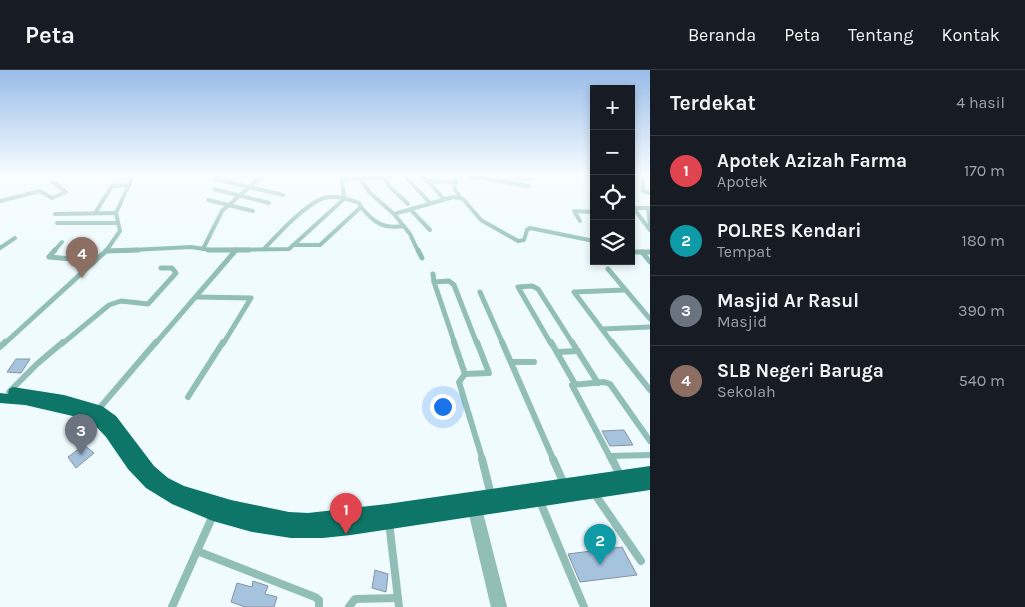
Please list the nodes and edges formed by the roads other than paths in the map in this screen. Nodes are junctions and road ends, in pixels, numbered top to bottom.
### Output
1 (103, 201) edge
2 (122, 201) edge
3 (212, 201) edge
4 (233, 201) edge
5 (261, 201) edge
6 (319, 201) edge
7 (342, 201) edge
8 (352, 201) edge
9 (379, 201) edge
10 (405, 201) edge
11 (437, 201) edge
12 (464, 201) edge
13 (269, 203) dead end
14 (430, 203) joint
15 (408, 204) dead end
16 (228, 205) junction
17 (361, 207) junction
18 (649, 208) edge
19 (635, 209) edge
20 (411, 210) junction
21 (253, 211) dead end
22 (635, 211) edge
23 (590, 212) edge
24 (95, 213) junction
25 (116, 213) junction
26 (55, 214) dead end
27 (394, 214) junction
28 (351, 216) junction
29 (369, 217) junction
30 (580, 221) dead end
31 (57, 223) dead end
32 (117, 223) junction
33 (404, 226) junction
34 (649, 227) edge
35 (430, 230) dead end
36 (15, 238) dead end
37 (590, 239) edge
38 (62, 242) dead end
39 (293, 245) junction
40 (0, 248) edge
41 (204, 249) junction
42 (264, 249) junction
43 (236, 250) junction
44 (106, 251) junction
45 (635, 252) edge
46 (642, 252) junction
47 (650, 252) edge
48 (422, 258) dead end
49 (94, 261) junction
50 (650, 262) edge
51 (161, 268) dead end
52 (608, 269) dead end
53 (432, 274) dead end
54 (434, 282) junction
55 (624, 290) junction
56 (480, 292) dead end
57 (196, 298) junction
58 (650, 319) edge
59 (650, 327) edge
60 (602, 330) junction
61 (0, 348) edge
62 (578, 351) junction
63 (557, 352) junction
64 (513, 362) junction
65 (534, 362) dead end
66 (465, 374) junction
67 (598, 383) junction
68 (575, 384) junction
69 (650, 390) edge
70 (3, 394) edge
71 (188, 397) dead end
72 (96, 413) junction
73 (650, 441) edge
74 (650, 455) edge
75 (609, 456) junction
76 (650, 472) edge
77 (621, 477) junction
78 (650, 483) edge
79 (566, 486) junction
80 (590, 487) junction
81 (491, 496) junction
82 (539, 500) junction
83 (216, 509) junction
84 (475, 510) junction
85 (420, 511) junction
86 (388, 522) junction
87 (197, 551) junction
88 (641, 562) dead end
89 (399, 602) edge
90 (172, 607) edge
91 (319, 607) edge
92 (349, 607) edge
93 (495, 607) edge
94 (503, 607) edge
95 (584, 607) edge

1 - 24 street
2 - 25 street
3 - 16 street
4 - 16 street
5 - 13 street
6 - 42 street
7 - 39 street
8 - 17 street
9 - 27 street
10 - 15 street
11 - 14 street
12 - 37 street
14 - 20 street
16 - 21 street
16 - 41 street
17 - 28 street
17 - 29 street
18 - 19 street
18 - 34 street
20 - 27 street
20 - 35 street
22 - 34 street
23 - 30 street
24 - 25 street
24 - 26 street
25 - 32 street
27 - 33 street
28 - 29 street
28 - 39 street
29 - 33 street
31 - 32 street
32 - 44 street
33 - 48 street
36 - 40 street
38 - 49 street
39 - 42 street
41 - 43 street
41 - 44 street
42 - 43 street
43 - 57 street
44 - 49 street
45 - 46 street
46 - 47 street
46 - 50 street
49 - 61 street
51 - 70 street
52 - 55 street
53 - 54 street
54 - 66 street
54 - 66 street
55 - 58 street
55 - 60 street
56 - 64 street
57 - 71 street
57 - 72 street
59 - 60 street
60 - 69 street
62 - 63 street
62 - 63 street
62 - 67 street
63 - 68 street
64 - 65 street
64 - 79 street
66 - 81 street
67 - 68 street
67 - 73 street
68 - 75 street
70 - 72 highway
72 - 83 highway
74 - 75 street
75 - 77 street
76 - 77 highway
77 - 80 highway
78 - 80 highway
79 - 80 highway
79 - 81 highway
80 - 82 highway
80 - 88 street
81 - 85 highway
82 - 84 highway
82 - 95 street
83 - 85 highway
83 - 86 highway
83 - 87 street
84 - 85 highway
84 - 93 street
84 - 94 street
85 - 86 highway
86 - 89 street
87 - 90 street
87 - 91 street
89 - 92 street

